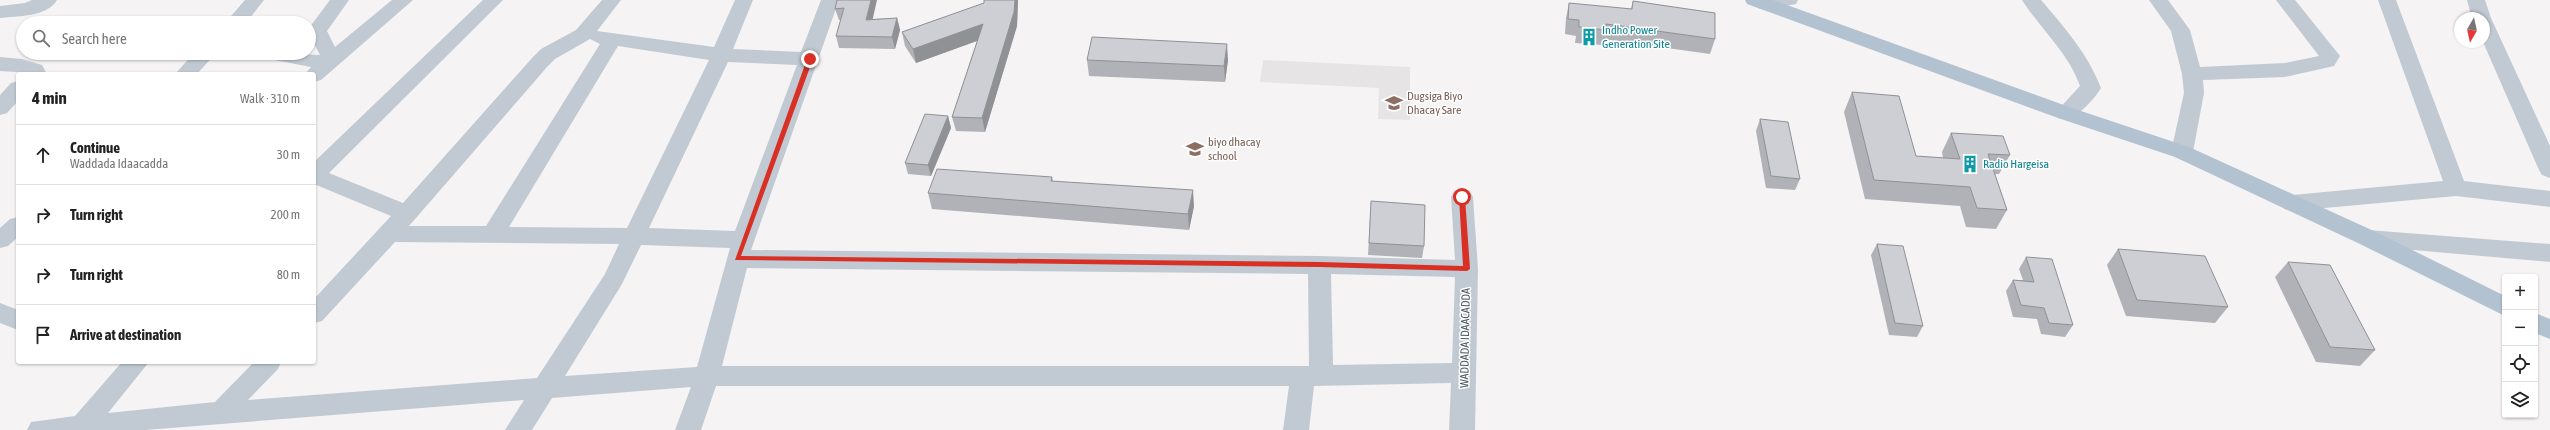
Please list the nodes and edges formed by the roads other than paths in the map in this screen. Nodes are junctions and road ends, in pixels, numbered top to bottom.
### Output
1 (48, 0) edge
2 (340, 0) edge
3 (404, 0) edge
4 (494, 0) edge
5 (612, 0) edge
6 (744, 0) edge
7 (830, 0) edge
8 (1789, 0) edge
9 (2031, 0) edge
10 (2158, 0) edge
11 (2285, 0) edge
12 (2387, 0) edge
13 (2476, 0) edge
14 (249, 2) edge
15 (1760, 2) edge
16 (0, 12) edge
17 (2480, 12) edge
18 (240, 16) edge
19 (583, 35) junction
20 (2490, 35) edge
21 (613, 39) junction
22 (721, 55) junction
23 (810, 59) junction
24 (199, 60) edge
25 (300, 60) edge
26 (0, 64) edge
27 (325, 66) edge
28 (32, 72) edge
29 (187, 72) edge
30 (2192, 74) junction
31 (16, 90) edge
32 (0, 108) edge
33 (2065, 113) junction
34 (2182, 152) junction
35 (2550, 170) edge
36 (316, 173) edge
37 (316, 176) edge
38 (2456, 188) junction
39 (1462, 197) dead end
40 (2550, 199) edge
41 (2292, 202) junction
42 (407, 214) junction
43 (16, 227) edge
44 (389, 234) junction
45 (492, 235) junction
46 (634, 236) junction
47 (2368, 238) junction
48 (0, 240) edge
49 (740, 249) junction
50 (2550, 253) edge
51 (1319, 265) junction
52 (1467, 269) junction
53 (2502, 305) edge
54 (316, 312) edge
55 (2538, 324) edge
56 (2550, 330) edge
57 (133, 364) edge
58 (267, 364) edge
59 (1464, 373) junction
60 (707, 376) junction
61 (1312, 376) junction
62 (546, 386) junction
63 (221, 412) junction
64 (82, 426) junction
65 (40, 430) edge
66 (518, 430) edge
67 (688, 430) edge
68 (1296, 430) edge
69 (1462, 430) edge

1 - 16 street
2 - 27 street
3 - 27 street
4 - 36 street
5 - 19 street
6 - 22 street
7 - 23 street
8 - 15 street
9 - 33 street
10 - 30 street
11 - 30 street
12 - 38 street
13 - 17 street
14 - 18 street
15 - 33 main road
19 - 21 street
19 - 42 street
20 - 35 street
21 - 22 street
21 - 45 street
22 - 23 street
22 - 46 street
23 - 49 street
24 - 29 street
25 - 27 street
26 - 28 street
30 - 34 street
31 - 32 street
33 - 34 main road
34 - 41 main road
37 - 42 street
38 - 40 street
38 - 41 street
39 - 52 street, WADDADA IDAACADDA
41 - 47 main road
42 - 44 street
43 - 48 street
44 - 45 street
44 - 54 street
45 - 46 street
46 - 49 street
46 - 62 street
47 - 50 street
47 - 53 main road
49 - 51 street
49 - 60 street
51 - 52 street
51 - 61 street
52 - 59 street, WADDADA IDAACADDA
55 - 56 main road
57 - 64 street
58 - 63 street
59 - 61 street
59 - 69 street, WADDADA IDAACADDA
60 - 61 street
60 - 62 street
60 - 67 street
61 - 68 street
62 - 63 street
62 - 66 street
63 - 64 street
64 - 65 street

